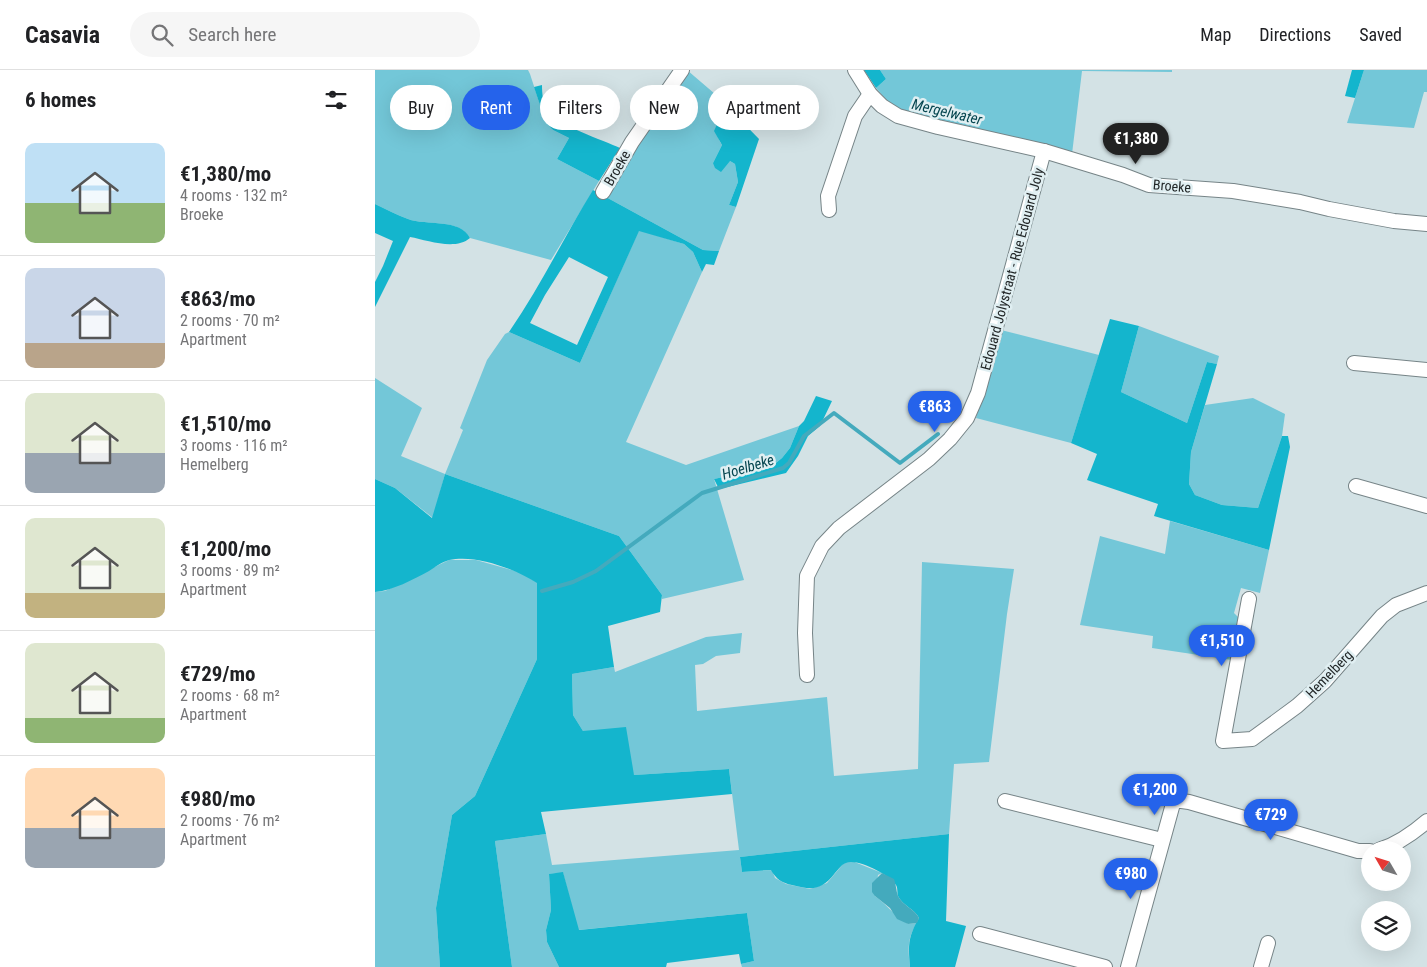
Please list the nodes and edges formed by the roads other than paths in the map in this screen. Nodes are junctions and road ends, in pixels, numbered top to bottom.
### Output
1 (682, 70) edge
2 (855, 70) edge
3 (870, 94) junction
4 (1044, 151) junction
5 (603, 192) dead end
6 (829, 210) dead end
7 (1427, 224) edge
8 (1354, 363) dead end
9 (1427, 370) edge
10 (1356, 486) dead end
11 (1427, 506) edge
12 (1427, 593) edge
13 (1249, 598) dead end
14 (807, 675) dead end
15 (1005, 801) dead end
16 (1427, 822) edge
17 (1162, 840) junction
18 (1401, 841) edge
19 (1361, 851) edge
20 (980, 934) dead end
21 (1268, 943) dead end
22 (1105, 967) edge
23 (1128, 967) edge
24 (1261, 967) edge

1 - 5 street, Broeke
2 - 3 street, Broeke
3 - 4 street, Broeke
3 - 6 street
4 - 7 street, Broeke
4 - 14 street, Edouard Jolystraat - Rue Edouard Joly
8 - 9 street
10 - 11 street
12 - 13 street, Hemelberg
15 - 17 street
16 - 18 street
17 - 19 street
17 - 23 street
20 - 22 street
21 - 24 street

